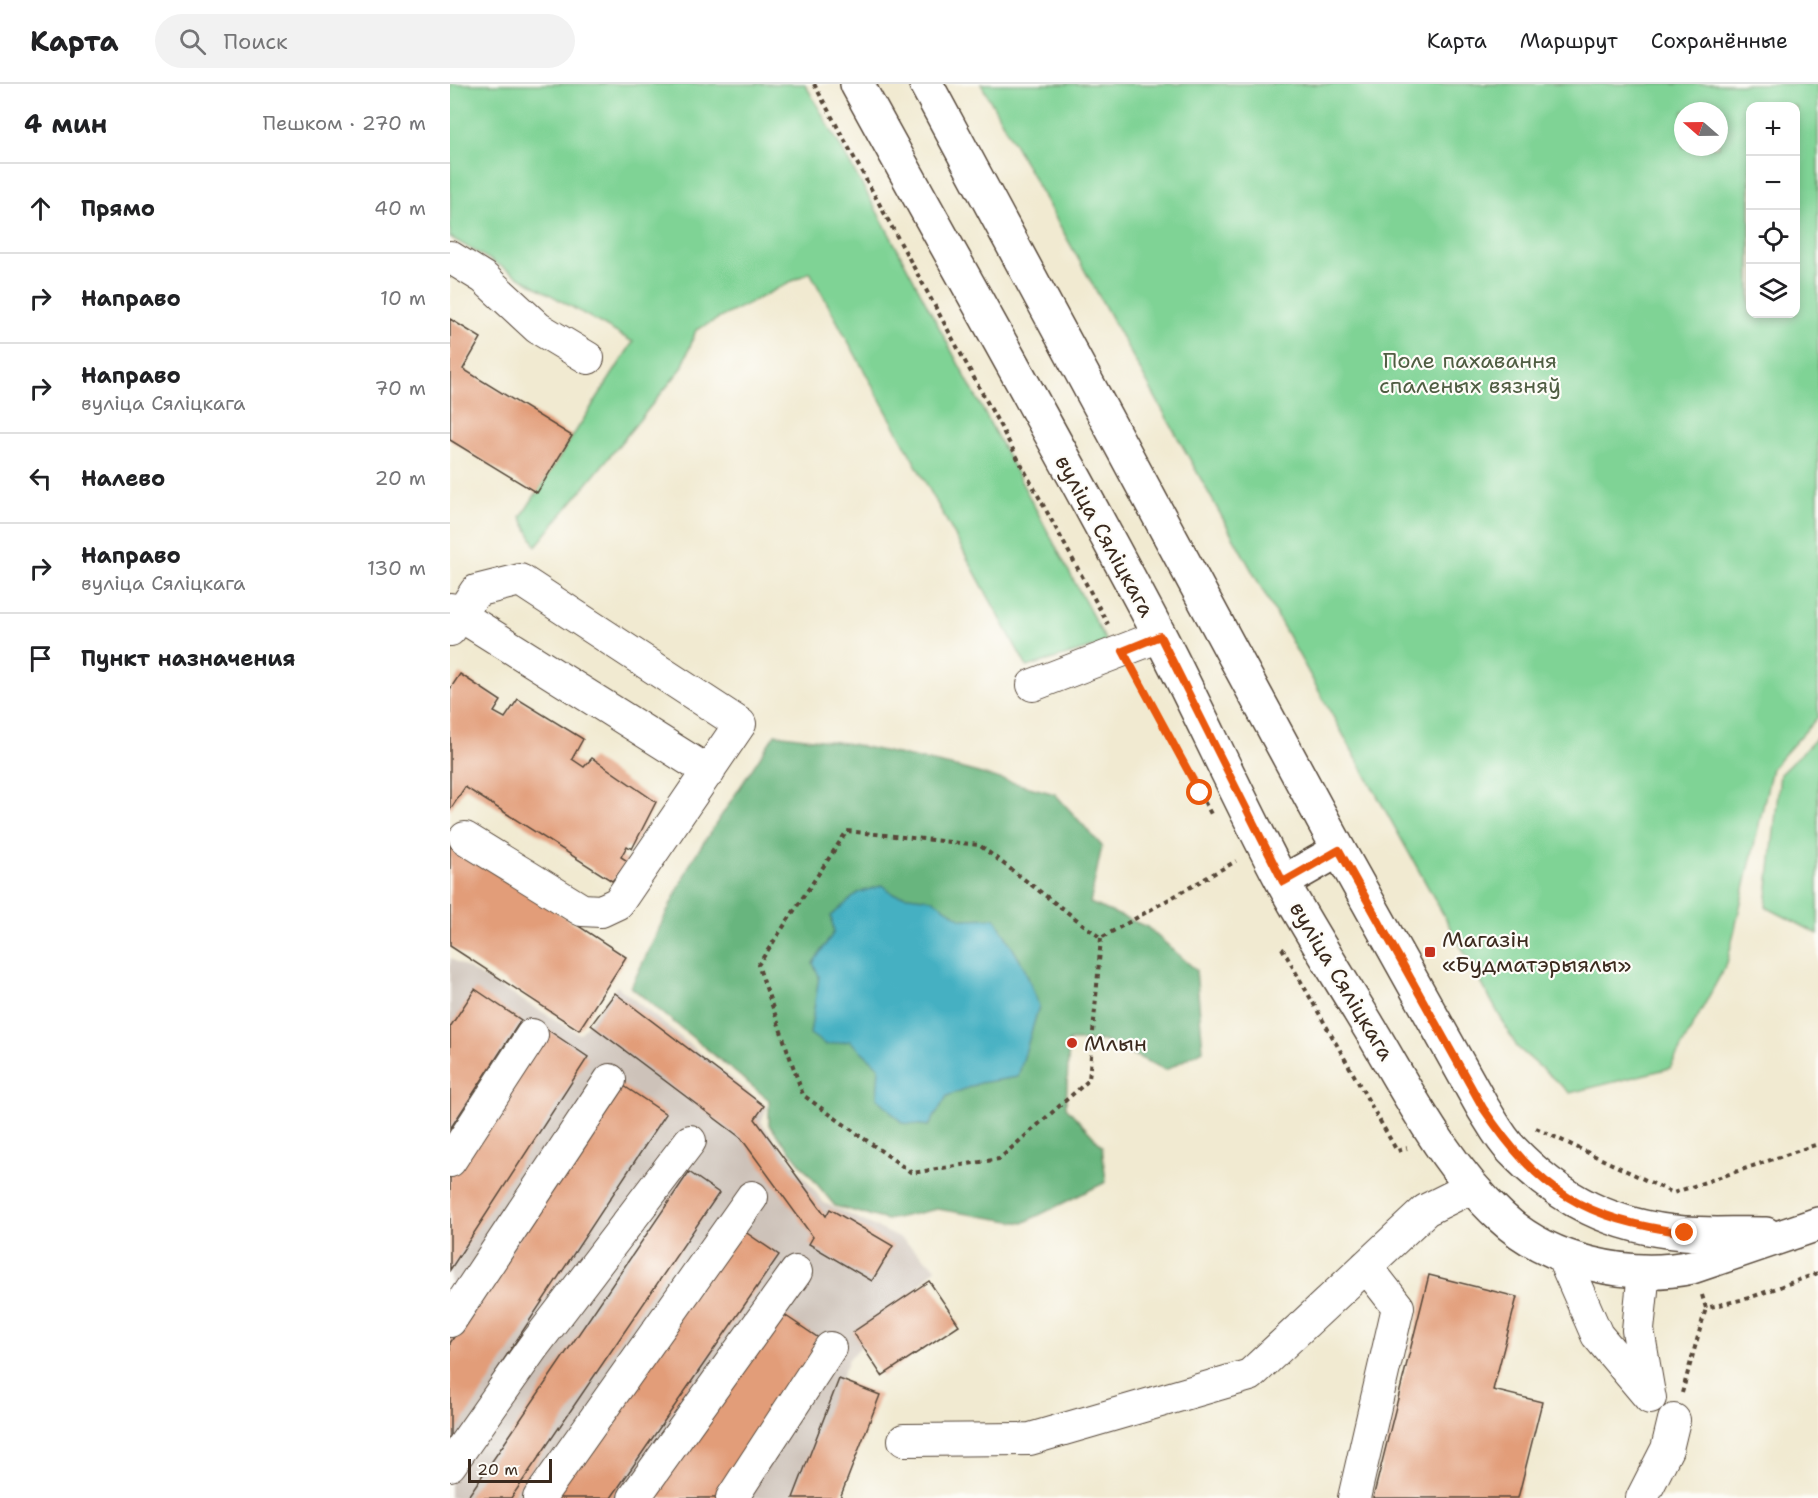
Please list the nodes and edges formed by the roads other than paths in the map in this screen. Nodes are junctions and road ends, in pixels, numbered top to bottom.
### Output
1 (857, 84) edge
2 (926, 84) edge
3 (450, 257) edge
4 (588, 358) dead end
5 (453, 618) edge
6 (1160, 636) junction
7 (1033, 685) dead end
8 (709, 772) junction
9 (465, 838) dead end
10 (1339, 850) junction
11 (1283, 882) junction
12 (531, 1035) dead end
13 (610, 1080) dead end
14 (690, 1141) dead end
15 (450, 1161) edge
16 (1472, 1187) junction
17 (752, 1197) dead end
18 (1818, 1224) edge
19 (1785, 1235) junction
20 (1562, 1255) junction
21 (1366, 1266) junction
22 (1644, 1271) junction
23 (796, 1272) dead end
24 (450, 1321) edge
25 (830, 1348) dead end
26 (1674, 1420) road end
27 (904, 1440) dead end
28 (450, 1465) edge
29 (539, 1498) edge
30 (634, 1498) edge
31 (732, 1498) edge
32 (1354, 1498) edge
33 (1642, 1498) edge

1 - 6 main road, вуліца Сяліцкага
2 - 10 main road, вуліца Сяліцкага
3 - 4 lane
5 - 8 lane
5 - 8 lane
6 - 7 lane
6 - 11 main road, вуліца Сяліцкага
8 - 9 lane
10 - 11 main road
10 - 19 main road, вуліца Сяліцкага
11 - 16 main road, вуліца Сяліцкага
12 - 15 lane
13 - 24 lane
14 - 28 lane
16 - 20 main road, вуліца Сяліцкага
16 - 21 lane
17 - 29 lane
18 - 19 main road, вуліца Сяліцкага
19 - 22 main road, вуліца Сяліцкага
20 - 22 main road, вуліца Сяліцкага
20 - 22 lane
21 - 27 lane
21 - 32 lane
23 - 30 lane
25 - 31 lane
26 - 33 lane

